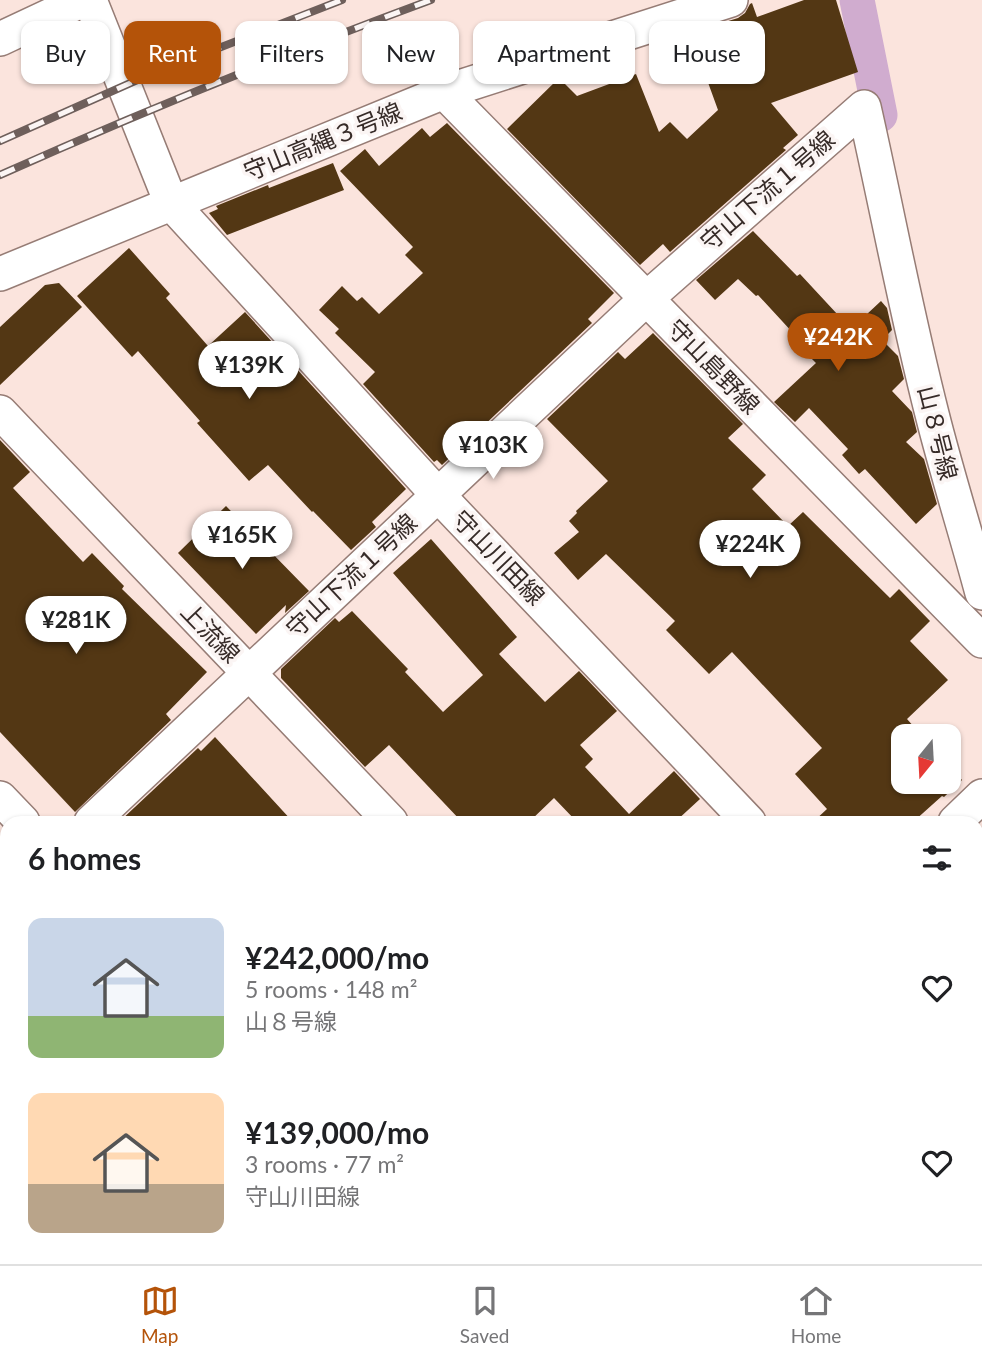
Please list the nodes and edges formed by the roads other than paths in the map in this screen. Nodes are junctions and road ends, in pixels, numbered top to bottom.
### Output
1 (83, 0) edge
2 (90, 0) edge
3 (731, 0) edge
4 (0, 38) edge
5 (444, 92) junction
6 (864, 107) joint
7 (171, 203) junction
8 (0, 274) edge
9 (646, 299) junction
10 (0, 412) edge
11 (438, 495) junction
12 (982, 593) edge
13 (982, 642) edge
14 (249, 674) junction
15 (982, 796) edge
16 (0, 798) edge
17 (17, 816) edge
18 (97, 816) edge
19 (385, 816) edge
20 (743, 816) edge
21 (961, 816) edge

1 - 4 street
2 - 7 street, 守山川田線
3 - 5 street, 守山高縄３号線
5 - 7 street, 守山高縄３号線
5 - 9 street, 守山島野線
6 - 9 street, 守山下流１号線
6 - 12 street, 山８号線
7 - 8 street, 守山高縄３号線
7 - 11 street, 守山川田線
9 - 11 street, 守山下流１号線
9 - 13 street, 守山島野線
10 - 14 street, 上流線
11 - 14 street, 守山下流１号線
11 - 20 street, 守山川田線
14 - 18 street, 守山下流１号線
14 - 19 street, 上流線
15 - 21 street
16 - 17 street

